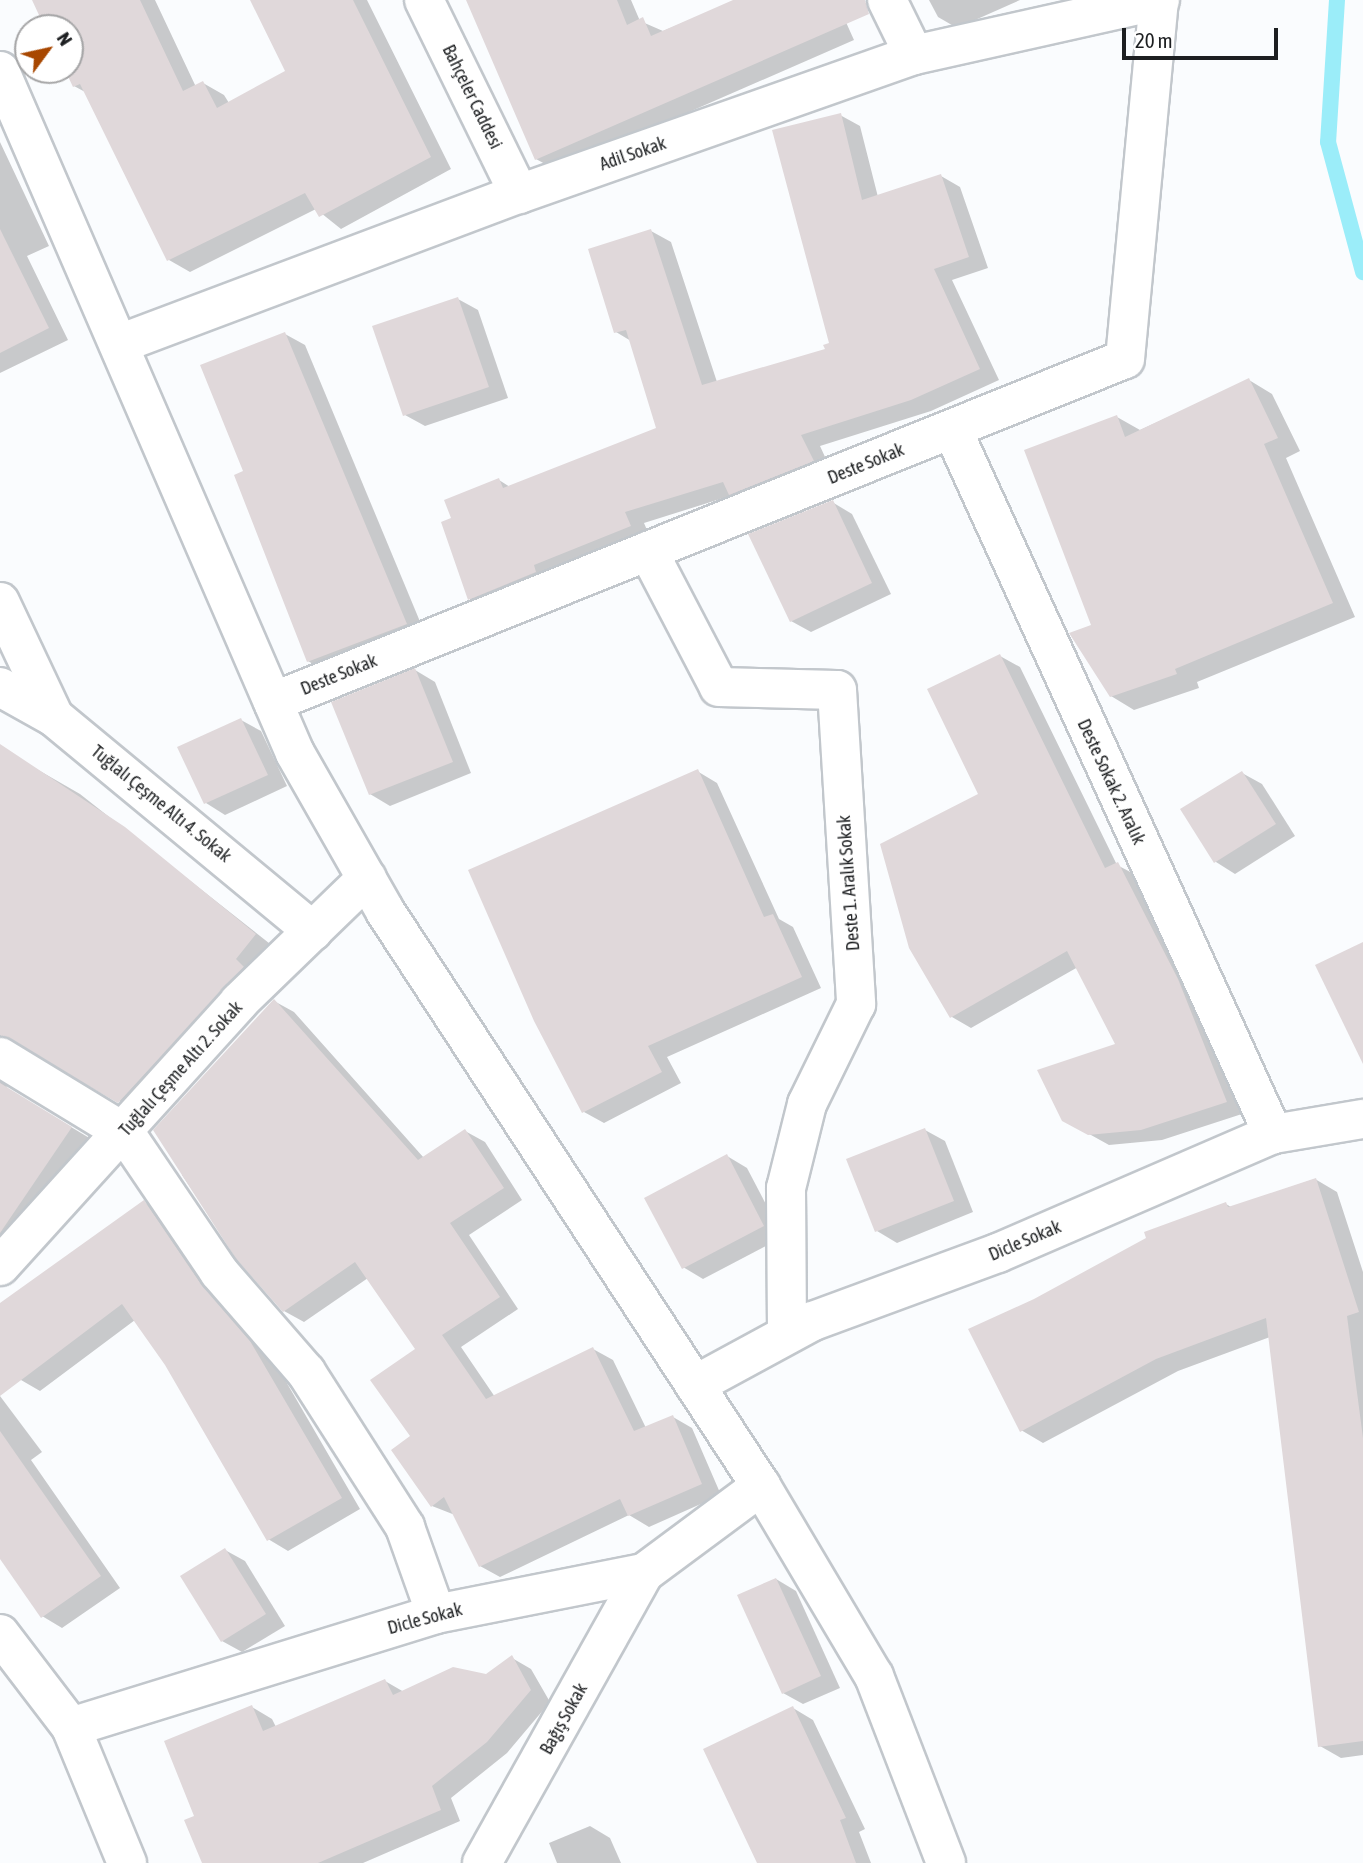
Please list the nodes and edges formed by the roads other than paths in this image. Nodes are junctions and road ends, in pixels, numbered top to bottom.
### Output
1 (424, 0) edge
2 (887, 0) edge
3 (1159, 1) edge
4 (914, 55) junction
5 (0, 71) edge
6 (519, 194) junction
7 (119, 344) junction
8 (953, 429) junction
9 (648, 551) junction
10 (0, 602) edge
11 (0, 687) edge
12 (273, 702) junction
13 (54, 717) junction
14 (367, 878) junction
15 (313, 931) junction
16 (0, 1057) edge
17 (1363, 1119) edge
18 (125, 1133) junction
19 (1273, 1134) junction
20 (0, 1266) edge
21 (788, 1334) junction
22 (695, 1385) junction
23 (761, 1486) junction
24 (644, 1573) junction
25 (436, 1614) junction
26 (0, 1634) edge
27 (71, 1727) junction
28 (127, 1863) edge
29 (482, 1863) edge
30 (946, 1863) edge

1 - 6 street, Bahçeler Caddesi
2 - 4 street
3 - 4 street, Adil Sokak
3 - 8 street, Deste Sokak
4 - 6 street, Adil Sokak
5 - 7 street
6 - 7 street, Adil Sokak
7 - 12 street
8 - 9 street, Deste Sokak
8 - 19 street, Deste Sokak 2. Aralık
9 - 12 street, Deste Sokak
9 - 21 street, Deste 1. Aralık Sokak
10 - 13 street
11 - 13 street, Tuğlalı Çeşme Altı 4. Sokak
12 - 14 street
13 - 15 street, Tuğlalı Çeşme Altı 4. Sokak
14 - 15 street, Tuğlalı Çeşme Altı 2. Sokak
14 - 22 street
15 - 18 street, Tuğlalı Çeşme Altı 2. Sokak
16 - 18 street
17 - 19 street, Dicle Sokak
18 - 20 street, Tuğlalı Çeşme Altı 2. Sokak
18 - 25 street
19 - 21 street, Dicle Sokak
21 - 22 street, Dicle Sokak
22 - 23 street
23 - 24 street, Dicle Sokak
23 - 30 street
24 - 25 street, Dicle Sokak
24 - 29 street, Bağış Sokak
25 - 27 street, Dicle Sokak
26 - 27 street
27 - 28 street

